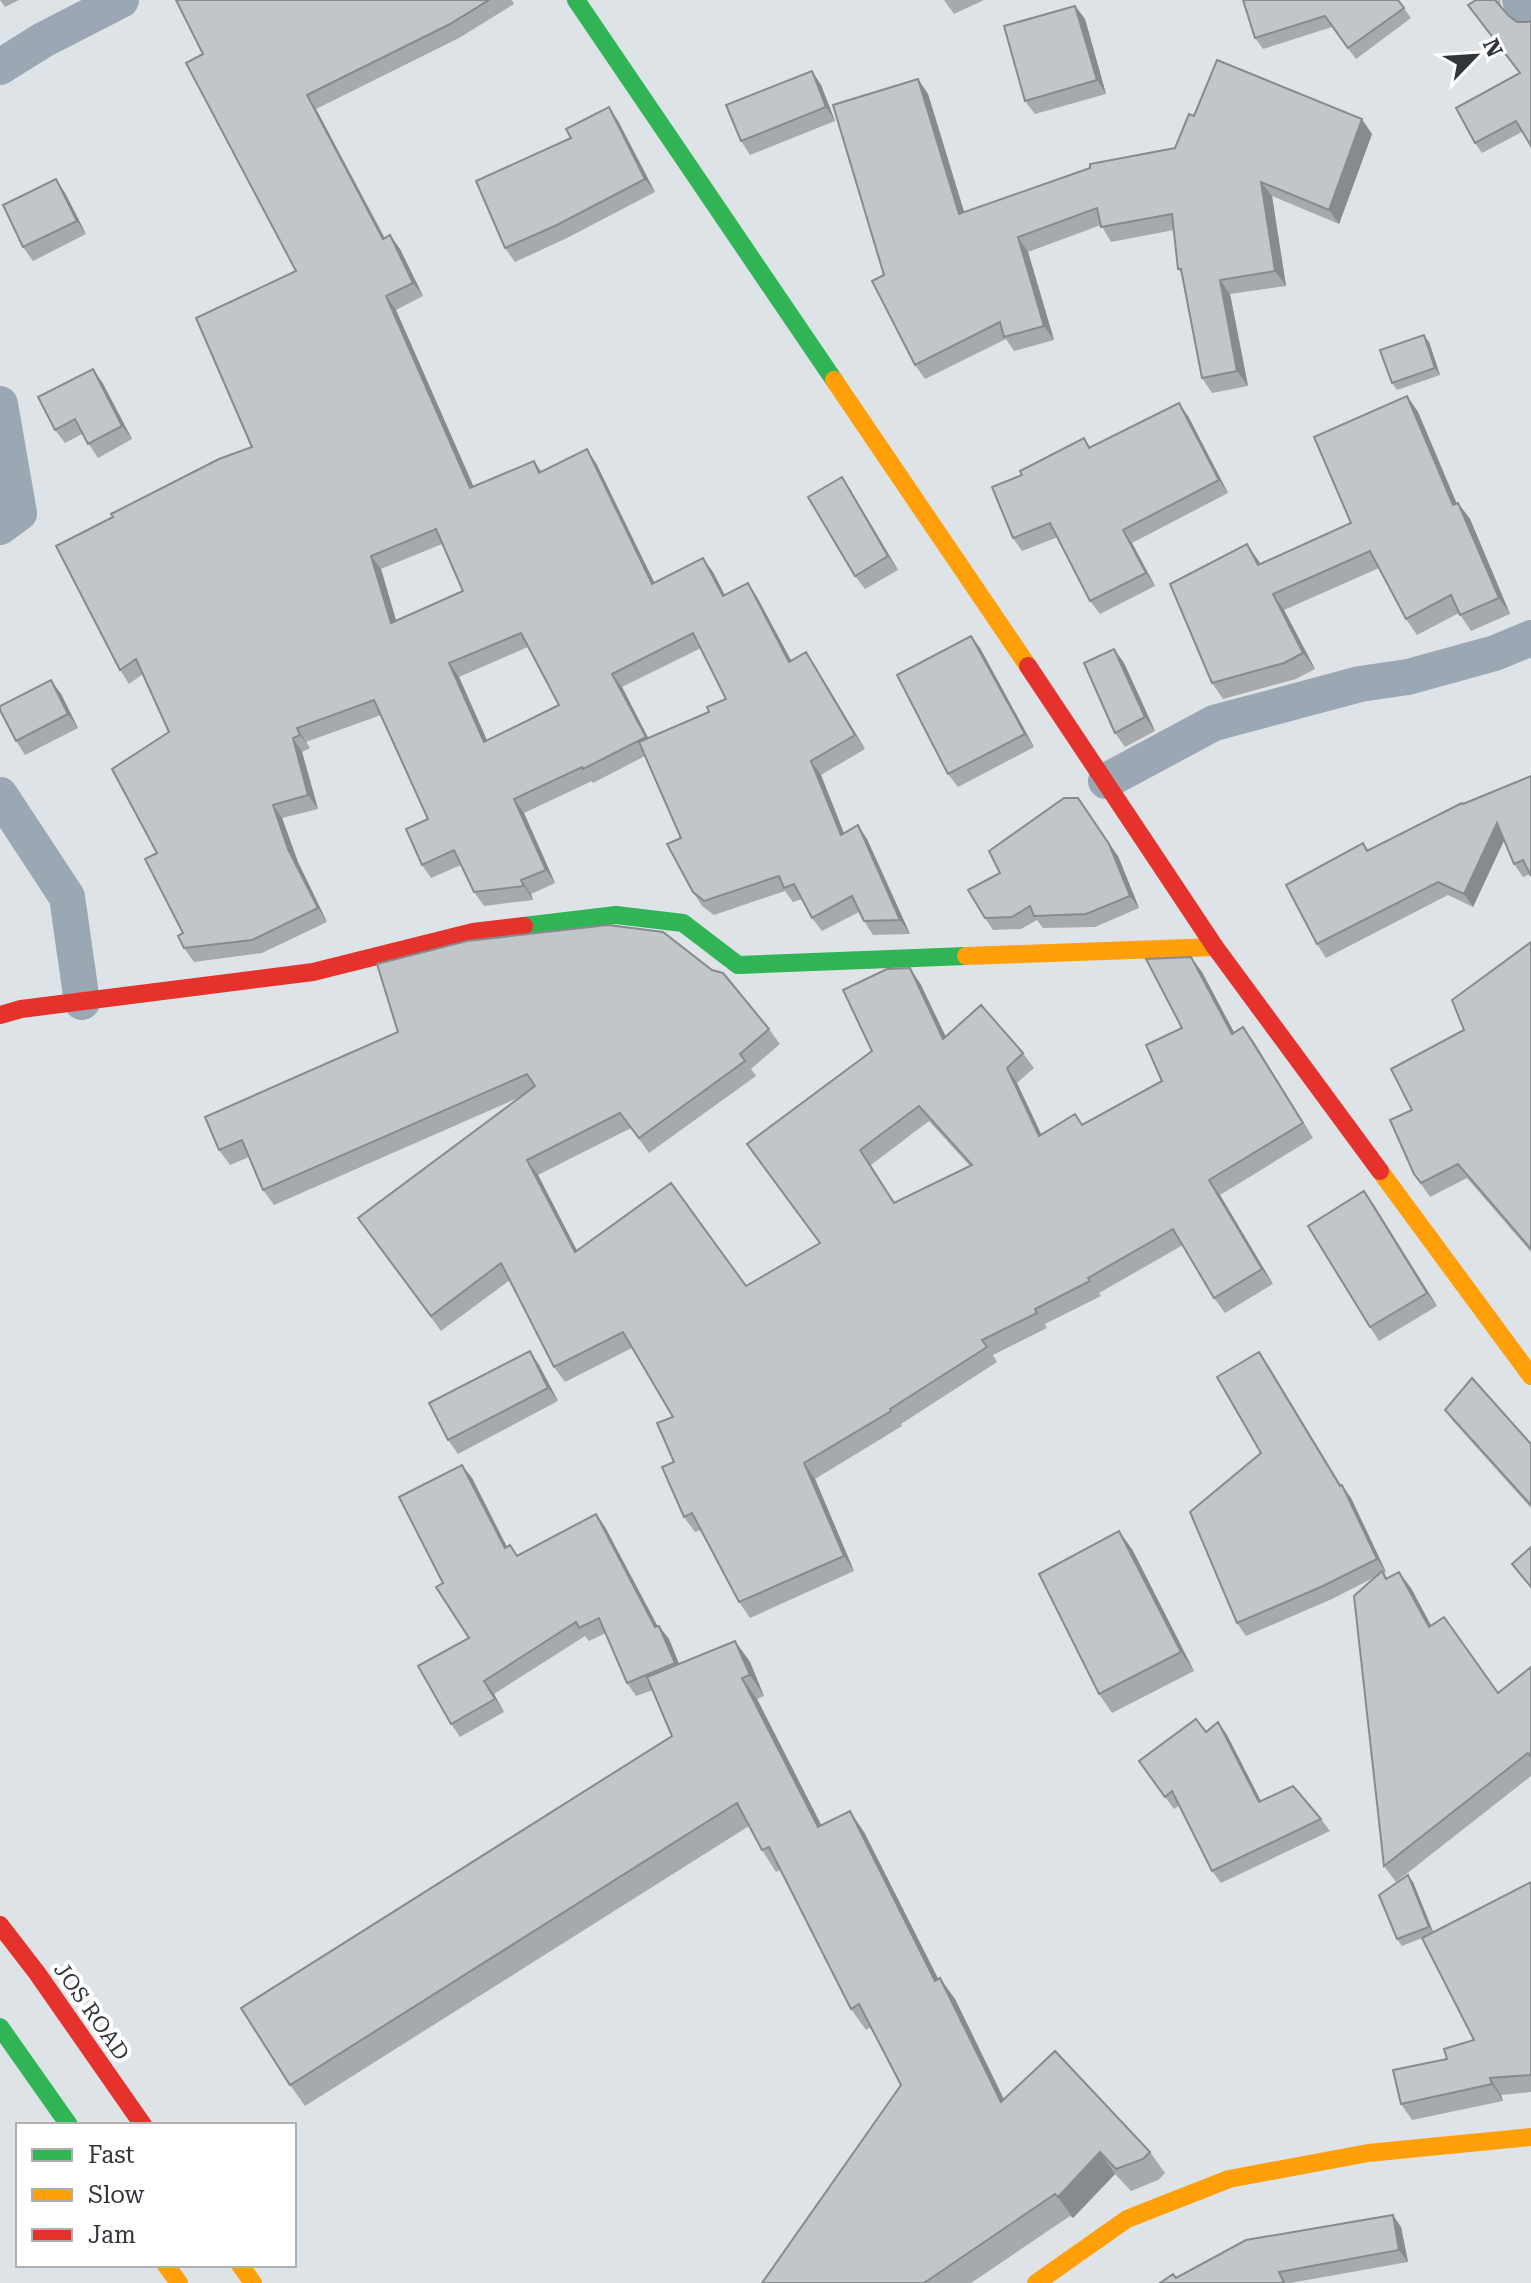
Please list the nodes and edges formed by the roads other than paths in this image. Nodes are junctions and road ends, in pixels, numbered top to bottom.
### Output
1 (121, 0) edge
2 (576, 0) edge
3 (1520, 0) edge
4 (1531, 12) edge
5 (0, 67) edge
6 (0, 404) edge
7 (0, 527) edge
8 (1531, 638) edge
9 (1106, 781) junction
10 (0, 795) edge
11 (1215, 947) junction
12 (82, 1002) junction
13 (0, 1015) edge
14 (1531, 1376) edge
15 (0, 1925) edge
16 (0, 2027) edge
17 (68, 2123) edge
18 (142, 2123) edge
19 (1531, 2137) edge
20 (1036, 2283) edge

1 - 5 street
2 - 9 main road
3 - 4 street
6 - 7 street
8 - 9 street
9 - 11 main road
10 - 12 street
11 - 12 main road
11 - 14 main road
12 - 13 main road
15 - 18 main road, JOS ROAD
16 - 17 main road
19 - 20 main road

